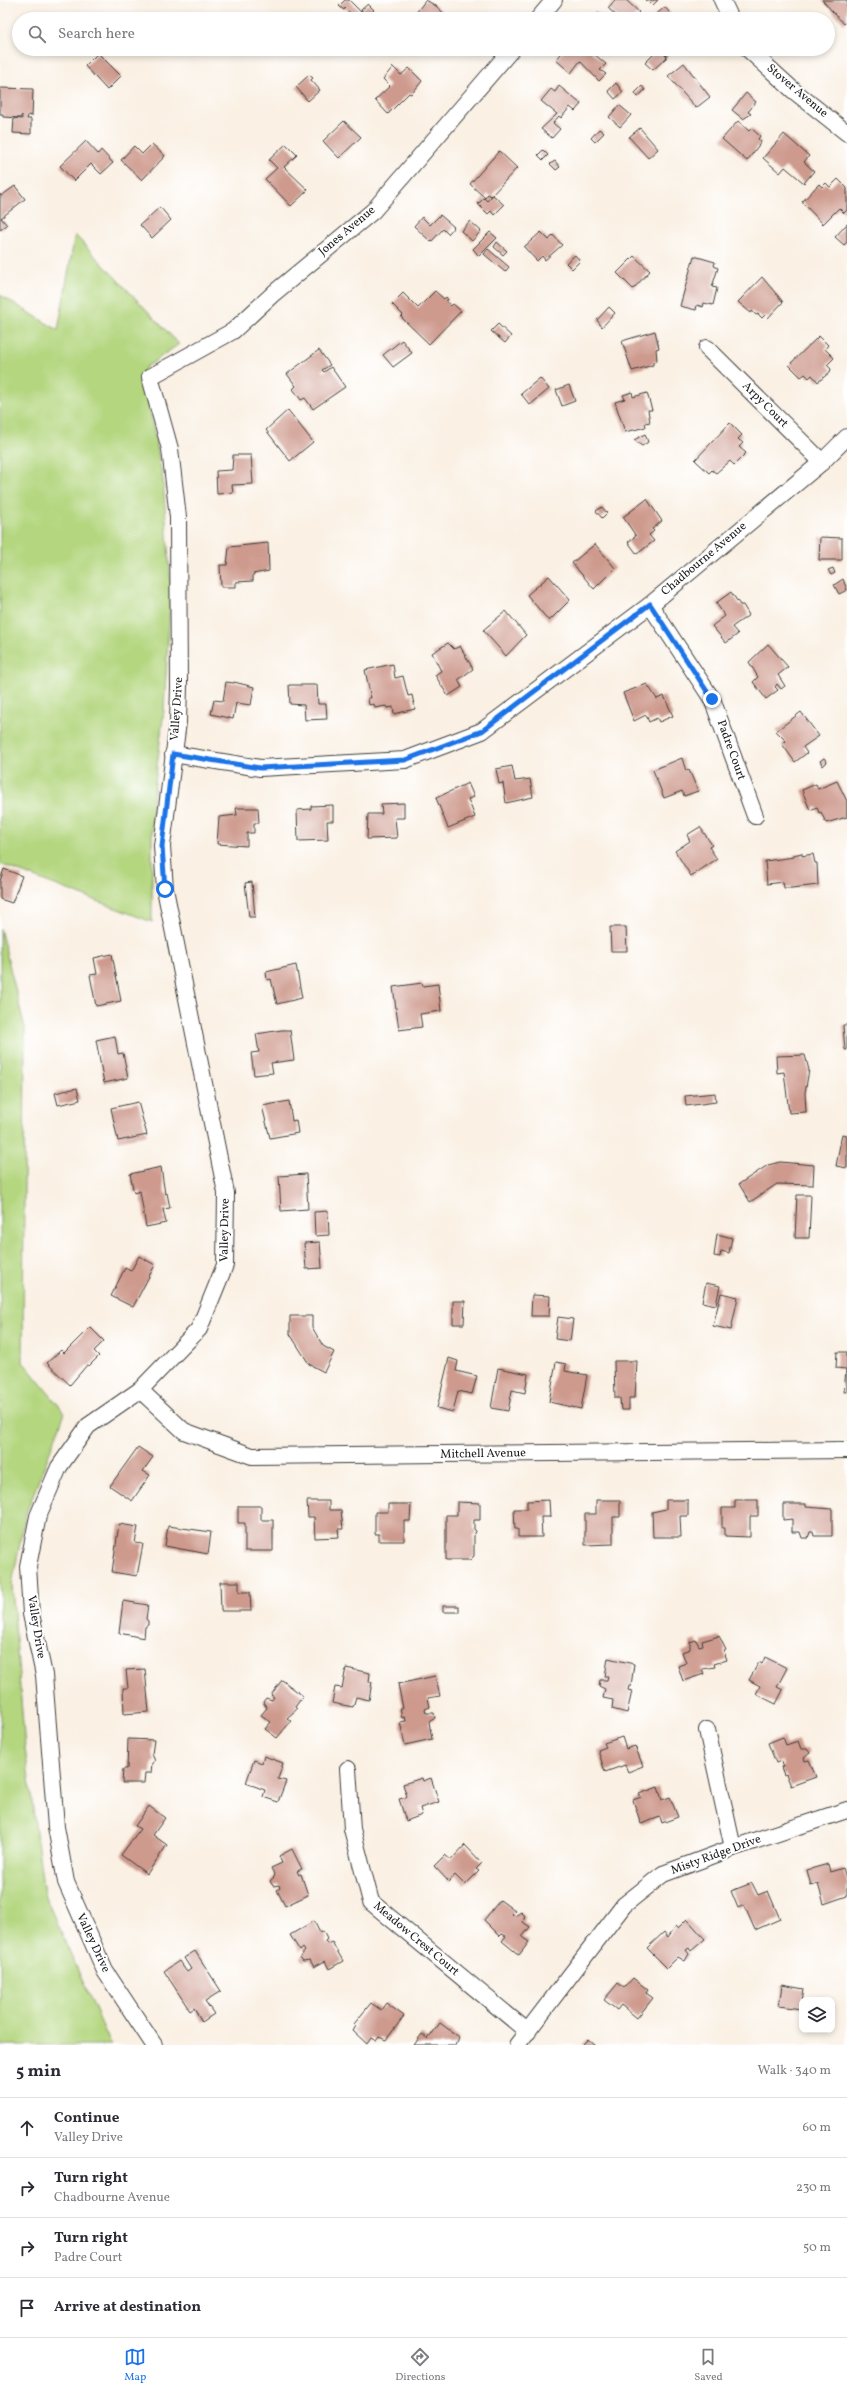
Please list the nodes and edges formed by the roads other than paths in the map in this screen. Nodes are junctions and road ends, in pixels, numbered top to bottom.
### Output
1 (554, 0) edge
2 (722, 0) edge
3 (544, 12) edge
4 (727, 12) edge
5 (506, 56) edge
6 (756, 56) edge
7 (847, 133) edge
8 (707, 348) dead end
9 (150, 377) joint
10 (847, 437) edge
11 (822, 462) junction
12 (650, 604) junction
13 (173, 754) junction
14 (755, 816) dead end
15 (140, 1390) junction
16 (847, 1450) edge
17 (707, 1730) dead end
18 (348, 1769) dead end
19 (847, 1810) edge
20 (733, 1848) junction
21 (528, 2032) junction
22 (154, 2045) edge
23 (517, 2045) edge

1 - 3 street
2 - 4 street
5 - 9 street, Jones Avenue
6 - 7 street, Stover Avenue
8 - 11 street, Arpy Court
9 - 13 street, Valley Drive
10 - 11 street, Chadbourne Avenue
11 - 12 street, Chadbourne Avenue
12 - 13 street, Chadbourne Avenue
12 - 14 street, Padre Court
13 - 15 street, Valley Drive
15 - 16 street, Mitchell Avenue
15 - 22 street, Valley Drive
17 - 20 street
18 - 21 street, Meadow Crest Court
19 - 20 street, Misty Ridge Drive
20 - 21 street, Misty Ridge Drive
21 - 23 street, Misty Ridge Drive

